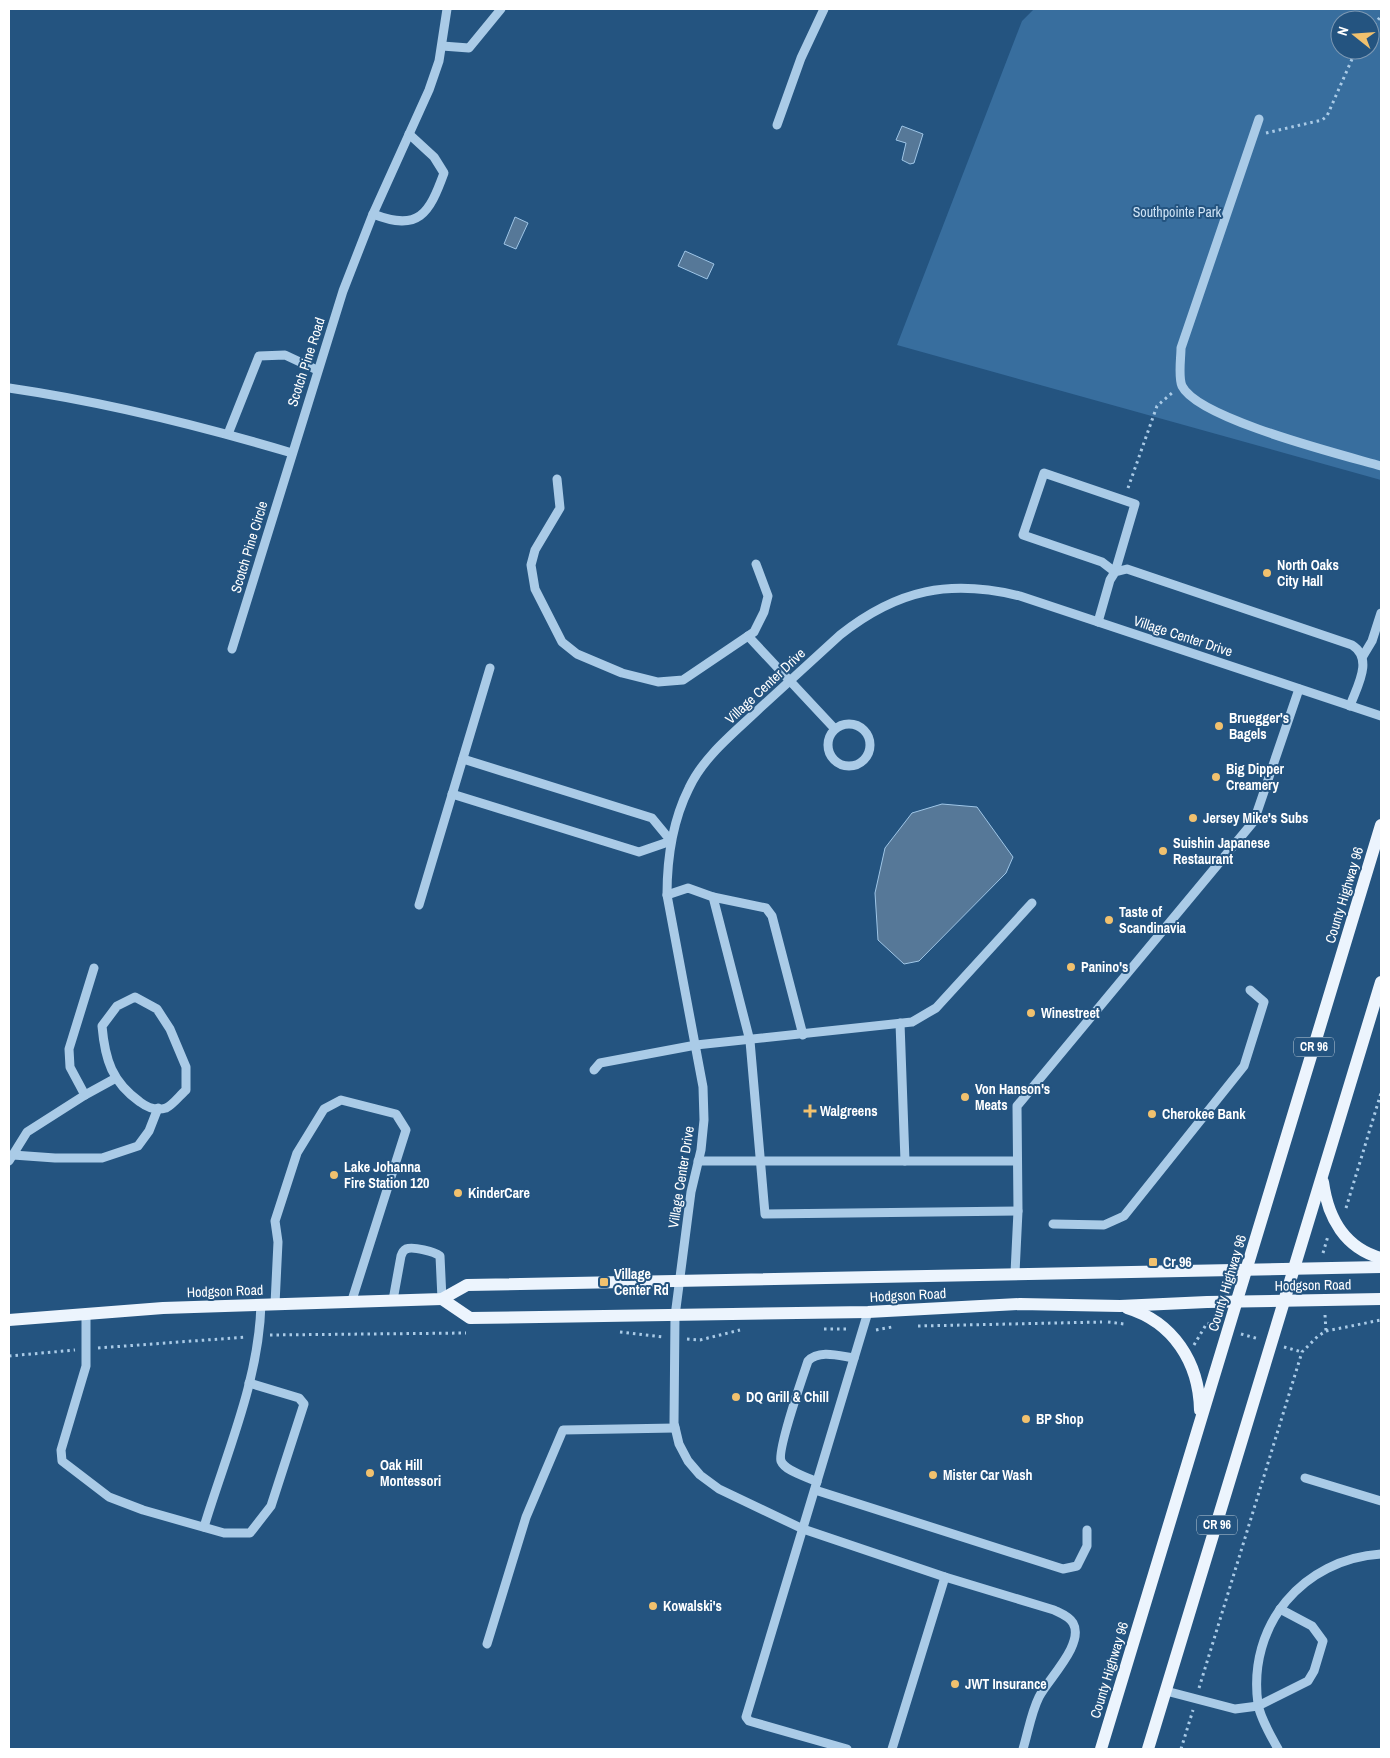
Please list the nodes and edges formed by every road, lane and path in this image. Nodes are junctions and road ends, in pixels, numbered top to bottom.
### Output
1 (447, 9) edge
2 (501, 9) edge
3 (824, 9) edge
4 (442, 46) junction
5 (1352, 60) edge
6 (1259, 119) dead end
7 (777, 125) dead end
8 (409, 134) junction
9 (1253, 136) junction
10 (373, 214) junction
11 (317, 370) junction
12 (1182, 385) junction
13 (9, 388) edge
14 (228, 434) junction
15 (292, 453) junction
16 (1381, 466) edge
17 (558, 479) dead end
18 (1124, 499) junction
19 (756, 564) dead end
20 (1115, 572) junction
21 (1381, 613) edge
22 (1098, 622) junction
23 (748, 636) junction
24 (232, 649) dead end
25 (1363, 656) junction
26 (490, 668) dead end
27 (790, 681) junction
28 (1299, 689) junction
29 (1350, 706) junction
30 (1381, 716) edge
31 (834, 728) junction
32 (463, 759) junction
33 (452, 794) junction
34 (1381, 825) edge
35 (671, 842) junction
36 (667, 895) junction
37 (713, 897) junction
38 (1032, 903) dead end
39 (419, 904) dead end
40 (94, 968) dead end
41 (1381, 982) edge
42 (1250, 990) dead end
43 (900, 1023) junction
44 (804, 1035) junction
45 (750, 1041) junction
46 (696, 1046) junction
47 (594, 1070) dead end
48 (116, 1078) junction
49 (1381, 1093) edge
50 (85, 1095) junction
51 (158, 1108) junction
52 (11, 1158) edge
53 (698, 1161) junction
54 (906, 1161) junction
55 (1017, 1161) junction
56 (761, 1162) junction
57 (1323, 1176) junction
58 (1018, 1211) junction
59 (1348, 1214) dead end
60 (1053, 1224) dead end
61 (1326, 1237) dead end
62 (1323, 1255) dead end
63 (1381, 1258) edge
64 (1296, 1267) junction
65 (1381, 1267) edge
66 (1247, 1269) junction
67 (1015, 1273) junction
68 (679, 1281) junction
69 (442, 1299) junction
70 (1381, 1299) edge
71 (352, 1300) junction
72 (393, 1300) junction
73 (1237, 1301) junction
74 (1286, 1301) junction
75 (261, 1304) junction
76 (275, 1304) junction
77 (1120, 1306) junction
78 (868, 1312) junction
79 (86, 1313) junction
80 (675, 1316) junction
81 (9, 1320) edge
82 (1381, 1320) edge
83 (1128, 1325) dead end
84 (894, 1326) dead end
85 (913, 1326) dead end
86 (744, 1329) dead end
87 (819, 1329) dead end
88 (847, 1329) dead end
89 (877, 1330) dead end
90 (1228, 1330) junction
91 (611, 1332) dead end
92 (471, 1333) dead end
93 (638, 1334) dead end
94 (271, 1335) dead end
95 (251, 1337) dead end
96 (700, 1340) dead end
97 (1273, 1344) junction
98 (1194, 1345) dead end
99 (103, 1347) dead end
100 (74, 1350) dead end
101 (1302, 1352) junction
102 (9, 1356) edge
103 (854, 1358) junction
104 (249, 1383) junction
105 (1200, 1420) junction
106 (675, 1428) junction
107 (1305, 1478) dead end
108 (816, 1486) junction
109 (1381, 1501) edge
110 (204, 1527) junction
111 (803, 1529) junction
112 (1087, 1530) dead end
113 (1381, 1554) edge
114 (945, 1577) junction
115 (1280, 1609) junction
116 (487, 1644) dead end
117 (1166, 1691) junction
118 (1196, 1699) junction
119 (1258, 1706) junction
120 (847, 1749) edge
121 (892, 1749) edge
122 (1023, 1749) edge
123 (1101, 1749) edge
124 (1148, 1749) edge
125 (1181, 1749) edge
126 (1278, 1749) edge

1 - 4 street, Scotch Pine Road
2 - 4 street
3 - 7 street
4 - 8 street, Scotch Pine Road
5 - 9 path
6 - 9 street
8 - 10 street, Scotch Pine Road
8 - 10 street
9 - 12 street
10 - 11 street, Scotch Pine Road
11 - 14 street
11 - 15 street, Scotch Pine Road
12 - 16 street
12 - 18 path
13 - 14 street
14 - 15 street
15 - 24 street, Scotch Pine Circle
17 - 23 street
18 - 20 street
18 - 20 street
19 - 23 street
20 - 22 street
20 - 25 street
21 - 25 street
22 - 27 street, Village Center Drive
22 - 28 street, Village Center Drive
23 - 27 street
25 - 29 street
26 - 32 street
27 - 31 street
27 - 35 street, Village Center Drive
28 - 29 street, Village Center Drive
28 - 55 street
29 - 30 street, Village Center Drive
31 - 31 street
32 - 33 street
32 - 35 street
33 - 35 street
33 - 39 street
34 - 66 main road, County Highway 96 / CR 96
35 - 36 street, Village Center Drive
36 - 37 street
36 - 46 street, Village Center Drive
37 - 44 street
37 - 45 street
38 - 43 street
40 - 50 street
41 - 57 main road, CR 96
42 - 60 street
43 - 44 street
43 - 54 street
44 - 45 street
45 - 46 street
45 - 56 street
46 - 47 street
46 - 53 street, Village Center Drive
48 - 50 street
48 - 51 street
48 - 51 street
49 - 59 path
50 - 52 street
51 - 52 street
53 - 56 street
53 - 68 street, Village Center Drive
54 - 55 street
54 - 56 street
55 - 58 street
56 - 58 street
57 - 63 main road
57 - 64 main road, CR 96
58 - 67 street
61 - 62 path
64 - 65 main road, Hodgson Road
64 - 66 main road, Hodgson Road
64 - 74 main road, CR 96
66 - 67 main road, Hodgson Road
66 - 73 main road, County Highway 96 / CR 96
67 - 68 main road, Hodgson Road
68 - 69 main road, Hodgson Road
68 - 80 street, Village Center Drive
69 - 72 main road, Hodgson Road
69 - 72 street
69 - 80 main road, Hodgson Road
70 - 74 main road, Hodgson Road
71 - 72 main road, Hodgson Road
71 - 76 main road, Hodgson Road
71 - 76 street
73 - 74 main road, Hodgson Road
73 - 77 main road, Hodgson Road
73 - 90 main road, County Highway 96 / CR 96
74 - 97 main road, CR 96
75 - 76 main road, Hodgson Road
75 - 79 main road, Hodgson Road
75 - 104 street
77 - 78 main road, Hodgson Road
77 - 105 main road
78 - 80 main road, Hodgson Road
78 - 103 street
79 - 81 main road, Hodgson Road
79 - 110 street
80 - 106 street, Village Center Drive
82 - 101 path
83 - 85 path
84 - 89 path
86 - 96 path
87 - 88 path
90 - 97 path
90 - 98 path
90 - 105 main road, County Highway 96 / CR 96
91 - 93 path
92 - 94 path
95 - 99 path
97 - 101 path
97 - 117 main road, CR 96
100 - 102 path
101 - 118 path
103 - 108 street
103 - 108 street
104 - 110 street
104 - 110 street
105 - 123 main road, County Highway 96 / CR 96
106 - 111 street, Village Center Drive
106 - 116 street
107 - 109 street
108 - 111 street
108 - 112 street
111 - 114 street, Village Center Drive
111 - 120 street
113 - 115 street
114 - 121 street
114 - 122 street, Village Center Drive
115 - 119 street
115 - 119 street
117 - 118 street
117 - 124 main road, CR 96
118 - 119 street
118 - 125 path
119 - 126 street

